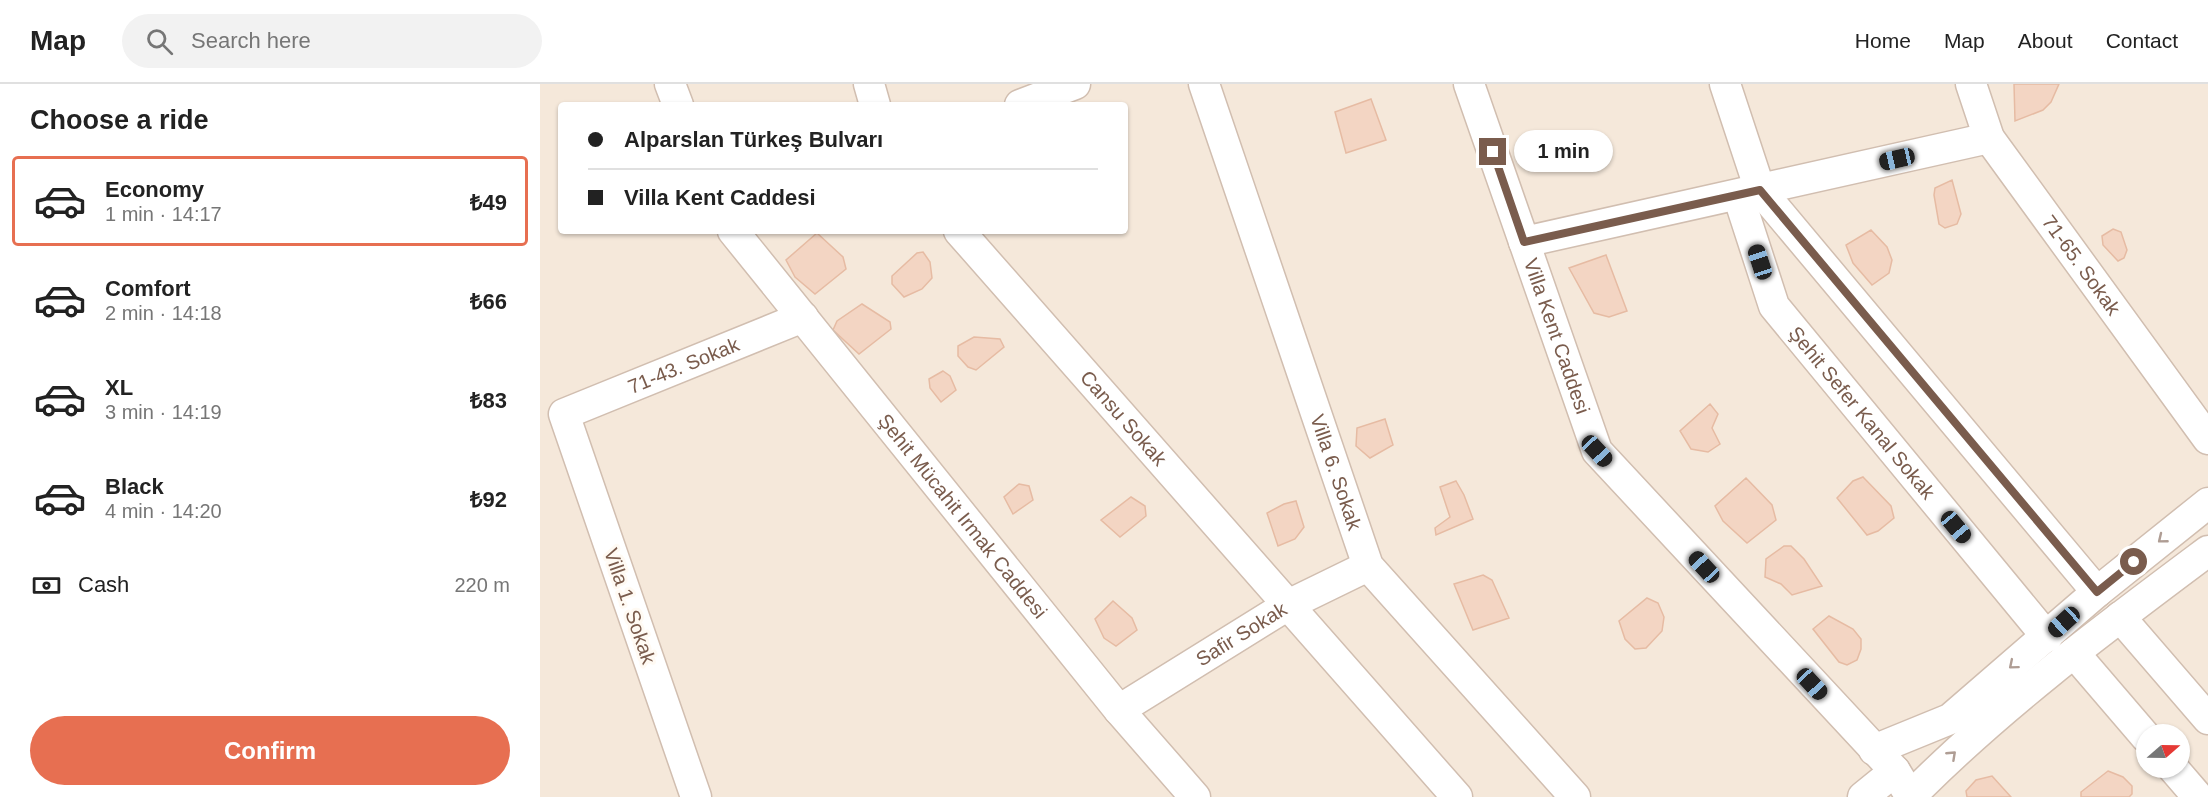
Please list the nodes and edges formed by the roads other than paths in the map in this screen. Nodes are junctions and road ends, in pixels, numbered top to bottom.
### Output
1 (670, 84) edge
2 (868, 84) edge
3 (1074, 84) edge
4 (1204, 84) edge
5 (1469, 84) edge
6 (1725, 84) edge
7 (1971, 84) edge
8 (677, 102) edge
9 (874, 102) edge
10 (1028, 102) edge
11 (1989, 138) junction
12 (1749, 192) junction
13 (736, 234) edge
14 (962, 234) edge
15 (1524, 242) junction
16 (802, 317) junction
17 (564, 414) joint
18 (2208, 439) edge
19 (2208, 503) edge
20 (2208, 551) edge
21 (1368, 566) junction
22 (2097, 592) junction
23 (1288, 605) junction
24 (2120, 617) junction
25 (2047, 637) junction
26 (2074, 653) junction
27 (1119, 710) junction
28 (2208, 719) edge
29 (2136, 725) edge
30 (1874, 750) junction
31 (1895, 771) junction
32 (2182, 778) edge
33 (696, 797) edge
34 (1195, 797) edge
35 (1457, 797) edge
36 (1575, 797) edge
37 (1863, 797) edge
38 (1911, 797) edge
39 (2198, 797) edge

1 - 8 street
2 - 9 street
3 - 10 street
4 - 21 street, Villa 6. Sokak
5 - 15 street, Villa Kent Caddesi
6 - 12 street, Şehit Sefer Kanal Sokak
7 - 11 street, 71-65. Sokak
11 - 12 street
11 - 18 street, 71-65. Sokak
12 - 15 street
12 - 22 street, Şehit Sefer Kanal Sokak
12 - 25 street, Şehit Sefer Kanal Sokak
13 - 16 street, Şehit Mücahit Irmak Caddesi
14 - 23 street, Cansu Sokak
15 - 30 street, Villa Kent Caddesi
16 - 17 street, 71-43. Sokak
16 - 27 street, Şehit Mücahit Irmak Caddesi
17 - 33 street, Villa 1. Sokak
19 -> 22 street
20 - 24 street
21 - 23 street, Safir Sokak
21 - 36 street, Villa 6. Sokak
22 - 25 street
23 - 27 street, Safir Sokak
23 - 35 street
24 - 26 street
24 - 28 street
25 -> 30 street
26 - 29 street
38 -> 26 street
27 - 34 street, Şehit Mücahit Irmak Caddesi
30 - 31 street, Villa Kent Caddesi
31 - 37 street
31 - 38 street, Villa Kent Caddesi
32 - 39 street

